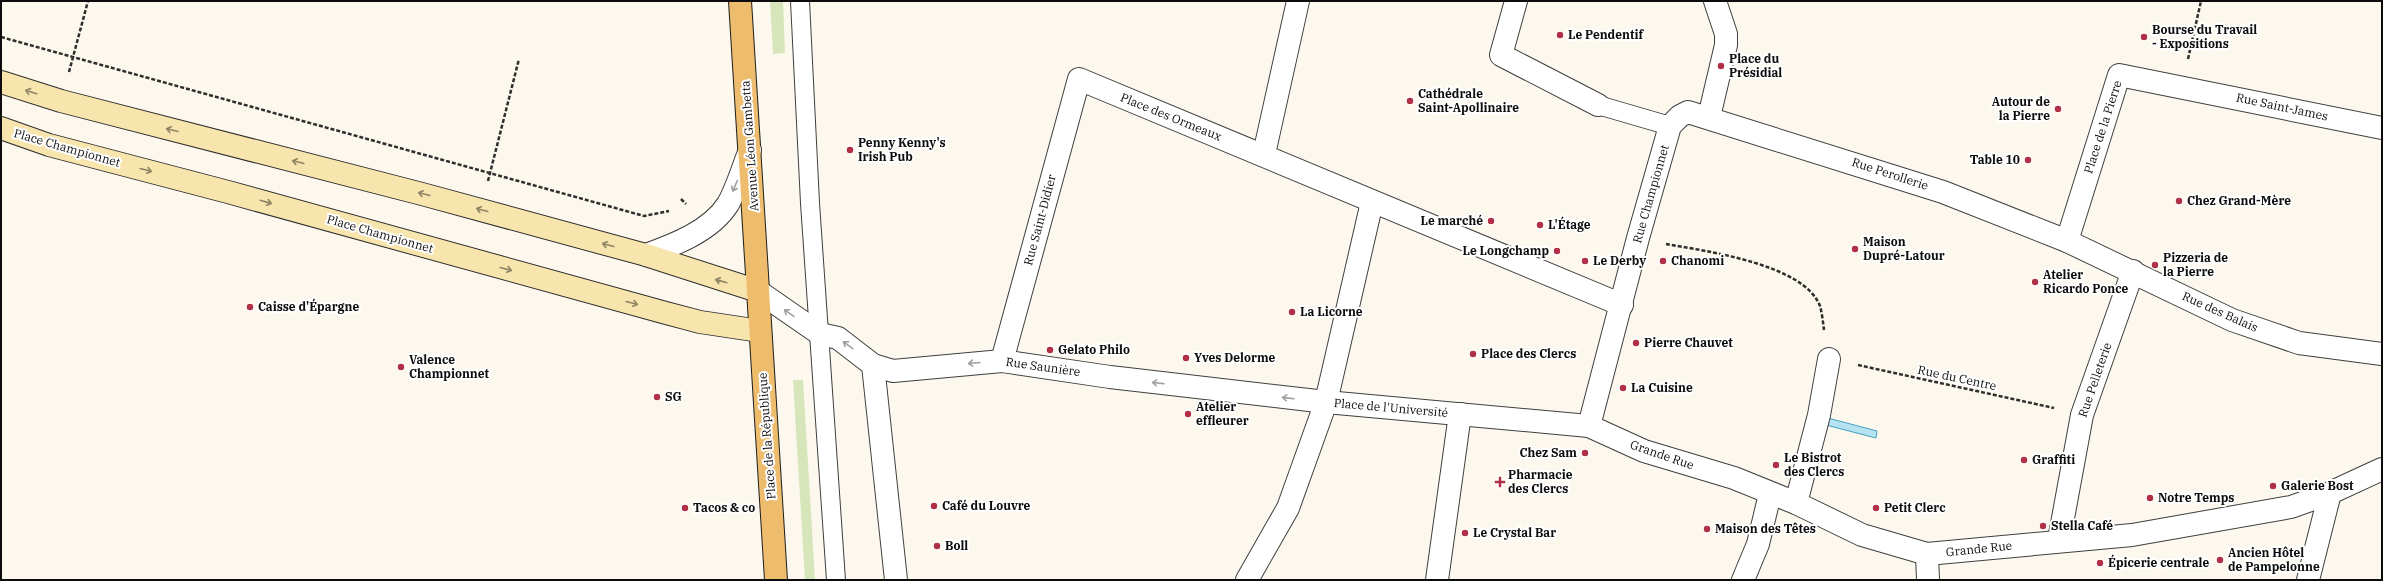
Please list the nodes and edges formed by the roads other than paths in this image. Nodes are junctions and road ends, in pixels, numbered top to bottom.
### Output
1 (740, 1) edge
2 (800, 1) edge
3 (1298, 1) edge
4 (1516, 1) edge
5 (1715, 1) edge
6 (1079, 79) joint
7 (1, 82) edge
8 (2182, 87) joint
9 (1598, 105) joint
10 (1709, 118) junction
11 (1670, 126) junction
12 (1, 128) edge
13 (2382, 128) edge
14 (750, 150) junction
15 (1264, 154) junction
16 (1372, 202) junction
17 (2067, 241) junction
18 (646, 255) junction
19 (2133, 271) junction
20 (758, 291) junction
21 (1622, 305) junction
22 (760, 331) junction
23 (820, 334) junction
24 (2382, 354) edge
25 (1829, 359) road end
26 (1002, 361) junction
27 (873, 365) junction
28 (1326, 402) junction
29 (1460, 414) junction
30 (1590, 426) junction
31 (2382, 469) edge
32 (2330, 493) junction
33 (1770, 494) junction
34 (1796, 503) junction
35 (2059, 540) junction
36 (1927, 554) junction
37 (776, 580) edge
38 (836, 580) edge
39 (896, 580) edge
40 (1247, 580) edge
41 (1437, 580) edge
42 (1743, 580) edge
43 (1928, 580) edge
44 (2308, 580) edge

1 - 14 main road, Avenue Léon Gambetta
2 - 23 lane
3 - 15 street
4 - 9 street
5 - 10 street
6 - 15 street, Place des Ormeaux
6 - 26 street, Rue Saint-Didier
18 -> 7 main road
8 - 13 street, Rue Saint-James
8 - 17 street, Place de la Pierre
9 - 11 lane
10 - 11 street
10 - 17 street, Rue Perollerie
11 - 21 street, Rue Championnet
12 -> 22 main road, Place Championnet
14 -> 18 street
14 - 20 main road, Avenue Léon Gambetta
15 - 16 street, Place des Ormeaux
16 - 21 street
16 - 28 street
17 - 19 street, Rue des Balais
20 -> 18 main road
19 - 24 street, Rue des Balais
19 - 35 street, Rue Pelleterie
20 - 22 main road, Place de la République
23 -> 20 street, Rue Saunière
21 - 30 street
22 - 37 main road, Place de la République
27 -> 23 street, Rue Saunière
23 - 38 lane
25 - 34 street
26 -> 27 street, Rue Saunière
28 -> 26 street, Rue Saunière
27 - 39 street
28 - 29 street, Place de l'Université
28 - 40 street, Place de l'Université
29 - 30 street
29 - 41 street, Place de l'Université
30 - 33 street, Grande Rue
31 - 32 street, Grande Rue
32 - 35 street, Grande Rue
32 - 44 street
33 - 34 street, Grande Rue
33 - 42 street
34 - 36 street, Grande Rue
35 - 36 street, Grande Rue
36 - 43 street

